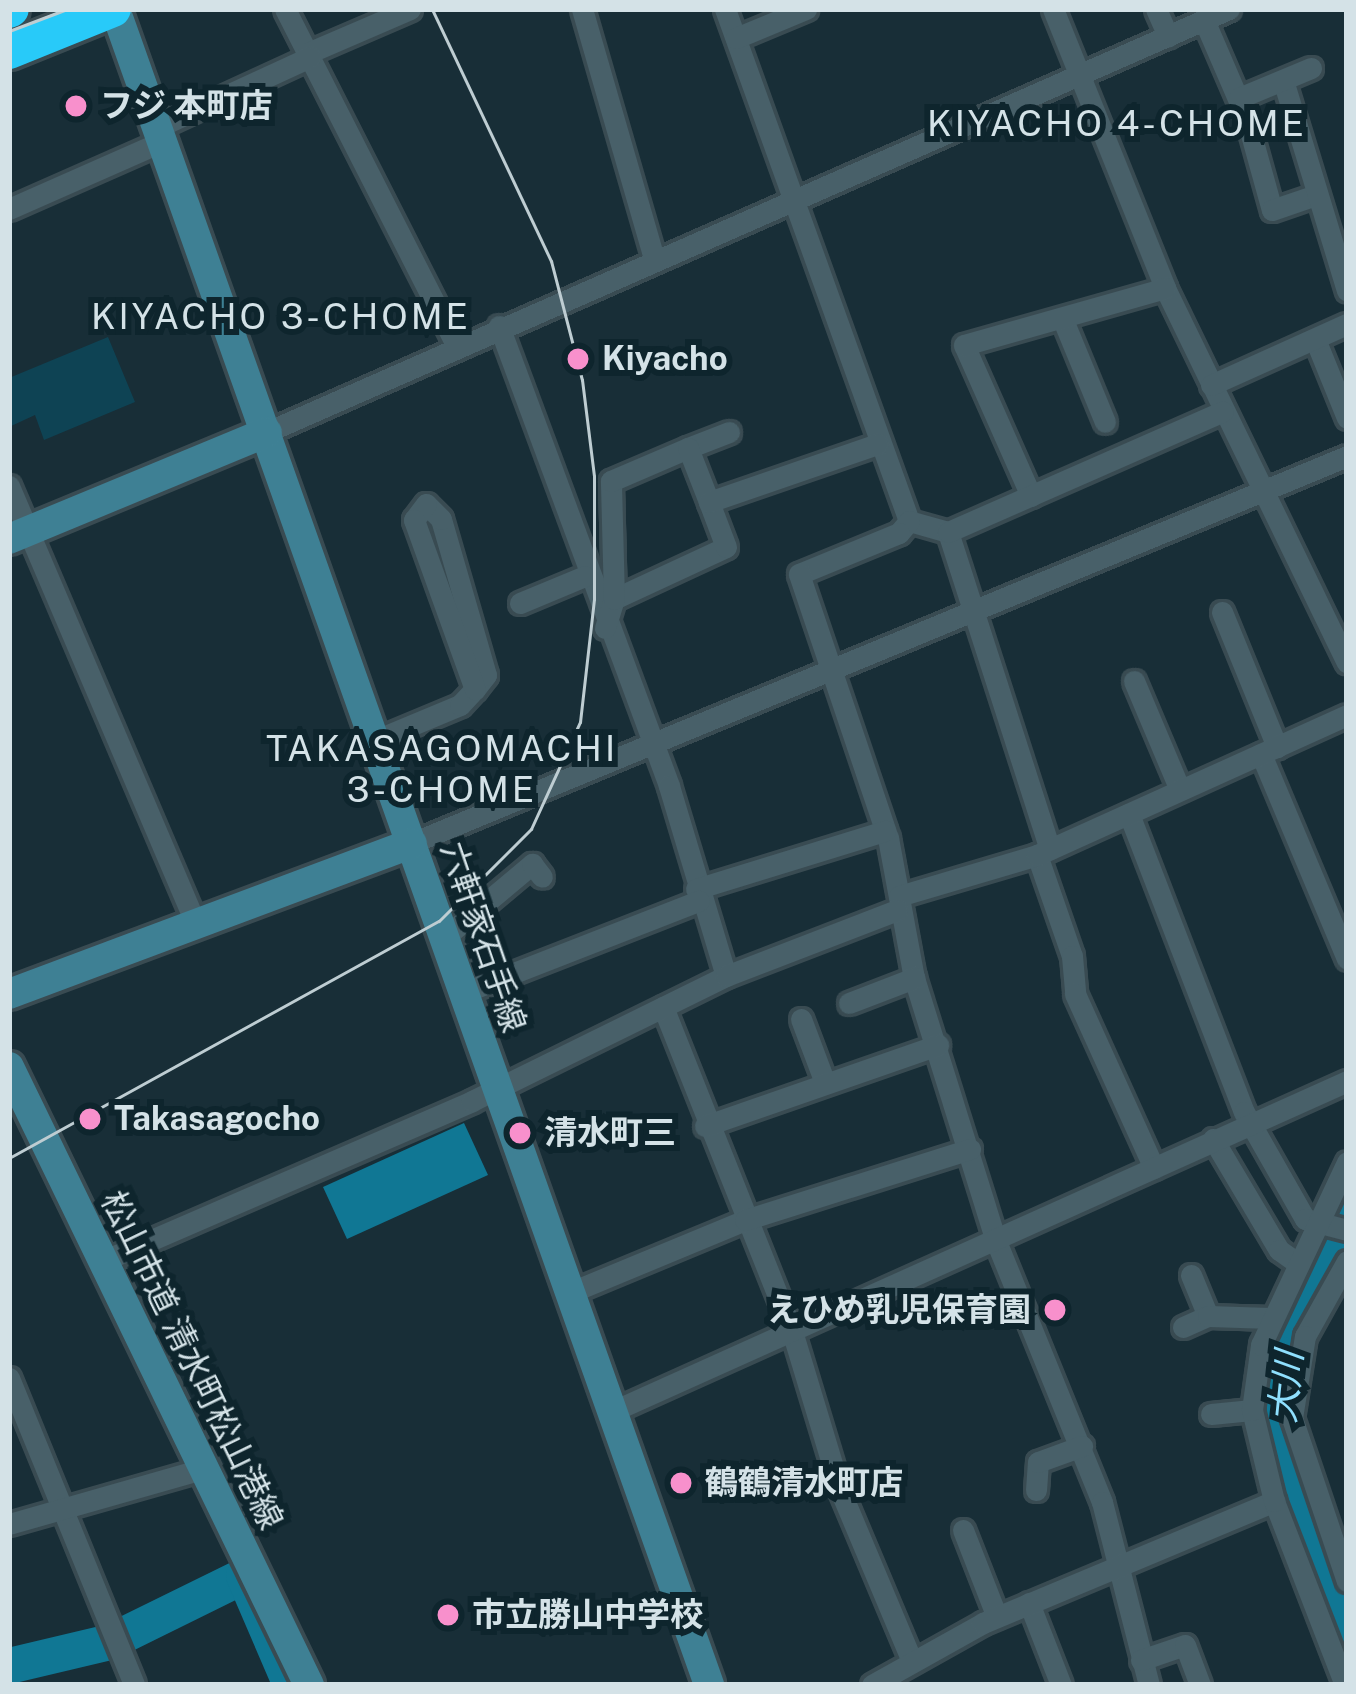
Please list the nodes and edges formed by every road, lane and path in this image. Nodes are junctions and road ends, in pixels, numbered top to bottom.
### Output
1 (114, 9) edge
2 (285, 9) edge
3 (410, 9) edge
4 (582, 9) edge
5 (725, 9) edge
6 (806, 9) edge
7 (1053, 9) edge
8 (1156, 9) edge
9 (1229, 9) edge
10 (1204, 20) junction
11 (1168, 36) junction
12 (736, 38) junction
13 (9, 51) edge
14 (309, 55) junction
15 (1311, 68) dead end
16 (1080, 75) junction
17 (1282, 80) junction
18 (1239, 98) junction
19 (160, 134) junction
20 (1316, 195) junction
21 (797, 198) junction
22 (9, 209) edge
23 (654, 260) junction
24 (1166, 288) junction
25 (1347, 291) edge
26 (1063, 320) junction
27 (1347, 324) edge
28 (499, 326) junction
29 (1315, 338) junction
30 (456, 345) junction
31 (1211, 385) junction
32 (1223, 411) junction
33 (1347, 418) edge
34 (1105, 422) dead end
35 (267, 432) junction
36 (729, 432) dead end
37 (878, 444) junction
38 (688, 448) junction
39 (1347, 456) edge
40 (9, 486) edge
41 (1264, 490) junction
42 (1030, 496) junction
43 (709, 502) junction
44 (909, 521) junction
45 (948, 532) junction
46 (19, 535) edge
47 (585, 576) junction
48 (614, 599) junction
49 (520, 603) dead end
50 (1222, 612) dead end
51 (977, 616) junction
52 (605, 628) junction
53 (1347, 662) edge
54 (832, 674) junction
55 (1134, 681) dead end
56 (475, 689) junction
57 (1347, 715) edge
58 (376, 740) junction
59 (653, 745) junction
60 (1269, 750) junction
61 (1180, 790) junction
62 (1129, 814) junction
63 (886, 832) junction
64 (412, 843) junction
65 (1044, 852) junction
66 (542, 878) dead end
67 (698, 896) junction
68 (898, 903) junction
69 (196, 924) junction
70 (445, 937) junction
71 (1347, 959) edge
72 (726, 976) junction
73 (914, 977) junction
74 (465, 992) junction
75 (9, 994) edge
76 (849, 1003) dead end
77 (663, 1007) junction
78 (801, 1019) dead end
79 (938, 1045) junction
80 (9, 1066) edge
81 (1347, 1081) edge
82 (826, 1082) junction
83 (497, 1088) junction
84 (1250, 1122) junction
85 (706, 1126) junction
86 (1213, 1139) junction
87 (970, 1149) junction
88 (1347, 1162) edge
89 (1154, 1168) junction
90 (745, 1220) junction
91 (1332, 1227) edge
92 (996, 1241) junction
93 (103, 1261) junction
94 (1347, 1261) edge
95 (1296, 1262) junction
96 (1191, 1275) dead end
97 (569, 1293) junction
98 (1208, 1316) junction
99 (1271, 1318) junction
100 (1183, 1327) dead end
101 (792, 1331) junction
102 (9, 1378) edge
103 (1252, 1410) junction
104 (611, 1412) junction
105 (1211, 1414) dead end
106 (1082, 1446) junction
107 (206, 1468) junction
108 (1036, 1490) dead end
109 (1274, 1501) junction
110 (64, 1509) junction
111 (9, 1524) edge
112 (963, 1530) dead end
113 (1116, 1570) junction
114 (1347, 1581) edge
115 (1029, 1603) junction
116 (997, 1617) junction
117 (912, 1660) junction
118 (1141, 1660) junction
119 (1338, 1683) edge
120 (134, 1685) edge
121 (309, 1685) edge
122 (709, 1685) edge
123 (872, 1685) edge
124 (1061, 1685) edge
125 (1149, 1685) edge
126 (1200, 1685) edge

1 - 13 highway
1 - 19 main road, 六軒家石手線
2 - 14 street
3 - 14 street
4 - 23 street
5 - 12 street
6 - 12 street
7 - 16 street
8 - 11 street
9 - 10 street
10 - 11 street
10 - 18 street
11 - 16 street
12 - 21 street
14 - 19 street
14 - 30 street
15 - 17 street
16 - 21 street
16 - 24 street
17 - 18 street
17 - 20 street
18 - 20 street
19 - 22 street
19 - 35 main road, 六軒家石手線
20 - 25 street
21 - 23 street
21 - 37 street
23 - 28 street
24 - 26 street
24 - 31 street
26 - 34 street
26 - 42 street
27 - 29 street
28 - 30 street
28 - 47 street
29 - 31 street
29 - 33 street
30 - 35 street
31 - 32 street
32 - 41 street
32 - 42 street
35 - 46 main road
35 - 58 main road, 六軒家石手線
36 - 38 street
37 - 43 street
37 - 44 street
38 - 43 street
38 - 48 street
39 - 41 street
40 - 46 street
41 - 51 street
41 - 53 street
42 - 45 street
43 - 48 street
44 - 45 street
44 - 54 street
45 - 51 street
46 - 69 street
47 - 49 street
47 - 52 street
48 - 52 street
50 - 60 street
51 - 54 street
51 - 65 street
52 - 59 street
54 - 59 street
54 - 63 street
55 - 61 street
56 - 56 street
56 - 58 street
57 - 60 street
58 - 64 main road, 六軒家石手線
59 - 64 street
59 - 67 street
60 - 61 street
60 - 71 street
61 - 62 street
62 - 65 street
62 - 84 street
63 - 67 street
63 - 68 street
64 - 69 main road
64 - 70 main road, 六軒家石手線
65 - 68 street
65 - 89 street
66 - 70 street
67 - 72 street
67 - 74 street
68 - 72 street
68 - 73 street
69 - 75 main road
70 - 74 main road, 六軒家石手線
72 - 77 street
73 - 76 street
73 - 79 street
74 - 83 main road, 六軒家石手線
77 - 83 street
77 - 85 street
78 - 82 street
79 - 82 street
79 - 87 street
80 - 93 main road, 松山市道 清水町松山港線
81 - 84 street
82 - 85 street
83 - 93 street
83 - 97 main road, 六軒家石手線
84 - 86 street
84 - 91 street
85 - 90 street
86 - 89 street
86 - 95 street
87 - 90 street
87 - 92 street
88 - 91 street
89 - 92 street
90 - 97 street
90 - 101 street
91 - 95 street
92 - 101 street
92 - 106 street
93 - 107 main road, 松山市道 清水町松山港線
94 - 114 street
95 - 99 street
96 - 98 street
97 - 104 main road, 六軒家石手線
98 - 99 street
98 - 100 street
99 - 103 street
101 - 104 street
101 - 117 street
102 - 110 street
103 - 105 street
103 - 109 street
104 - 122 main road, 六軒家石手線
106 - 108 street
106 - 113 street
107 - 110 street
107 - 121 main road, 松山市道 清水町松山港線
109 - 113 street
109 - 119 street
110 - 111 street
110 - 120 street
112 - 116 street
113 - 115 street
113 - 118 street
115 - 116 street
115 - 124 street
116 - 117 street
117 - 123 street
118 - 125 street
118 - 126 street

